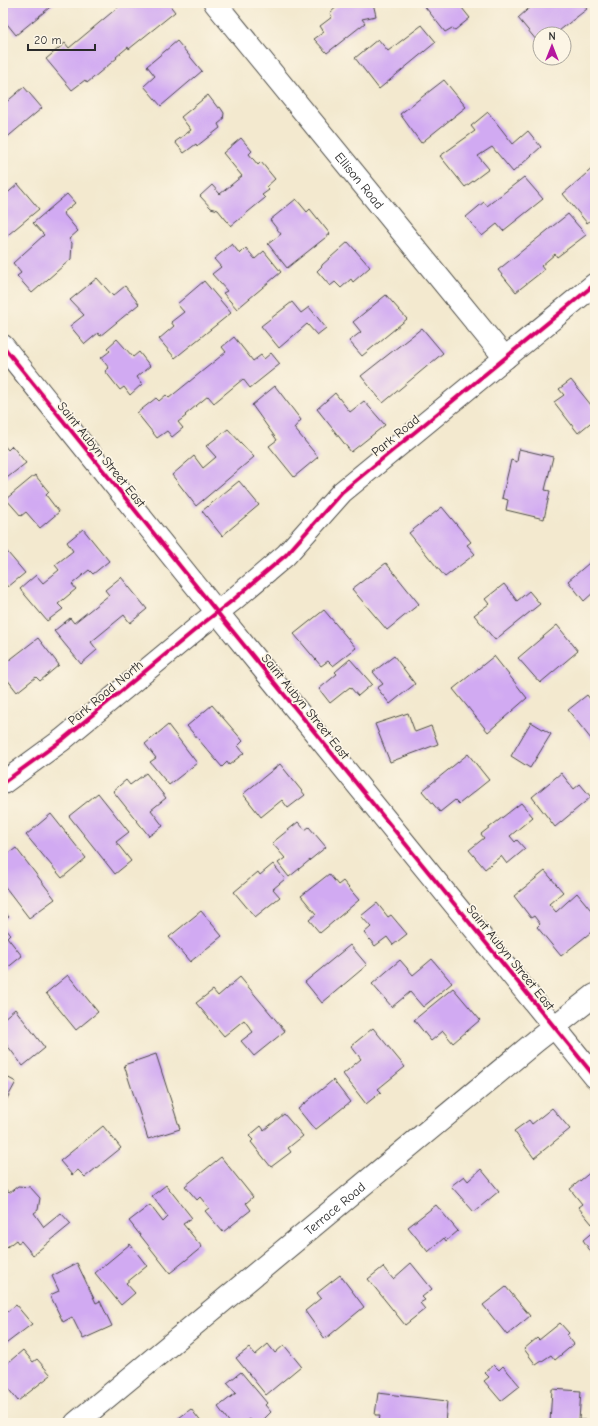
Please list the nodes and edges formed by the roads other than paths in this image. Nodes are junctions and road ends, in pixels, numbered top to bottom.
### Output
1 (215, 3) edge
2 (595, 284) edge
3 (3, 346) edge
4 (505, 358) junction
5 (217, 612) junction
6 (3, 783) edge
7 (595, 995) edge
8 (555, 1026) junction
9 (595, 1077) edge
10 (76, 1423) edge

1 - 4 street, Ellison Road
2 - 4 street, Park Road
3 - 5 street, Saint Aubyn Street East
4 - 5 street, Park Road
5 - 6 street, Park Road North
5 - 8 street, Saint Aubyn Street East
7 - 8 street, Terrace Road
8 - 9 street, Saint Aubyn Street East
8 - 10 street, Terrace Road

